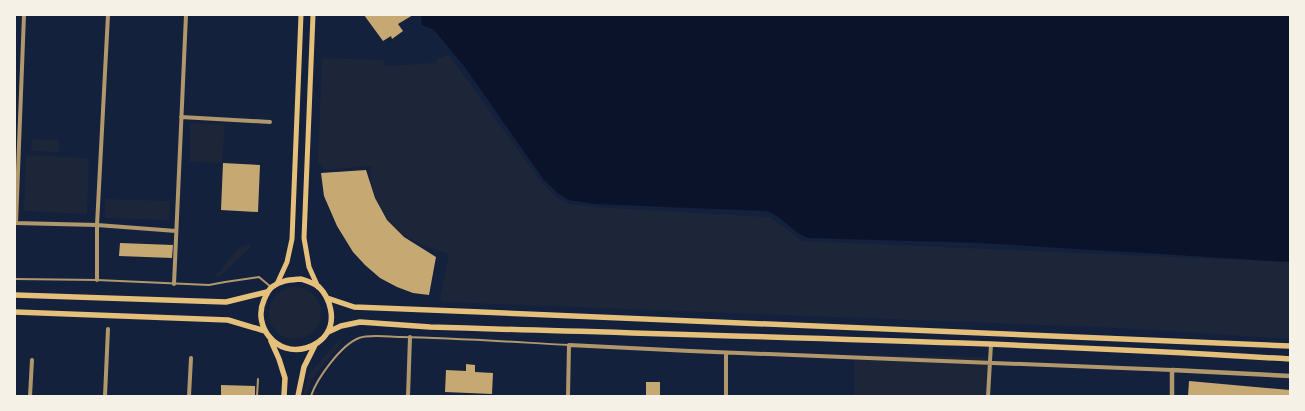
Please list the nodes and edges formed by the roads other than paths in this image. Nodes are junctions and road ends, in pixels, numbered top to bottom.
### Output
1 (24, 15) edge
2 (108, 15) edge
3 (186, 15) edge
4 (301, 15) edge
5 (313, 15) edge
6 (181, 117) junction
7 (270, 122) dead end
8 (16, 223) edge
9 (98, 225) junction
10 (176, 230) junction
11 (15, 279) edge
12 (97, 280) junction
13 (174, 284) junction
14 (318, 287) junction
15 (272, 288) junction
16 (15, 295) edge
17 (327, 298) junction
18 (15, 312) edge
19 (108, 329) dead end
20 (265, 331) junction
21 (328, 332) junction
22 (410, 337) junction
23 (271, 340) junction
24 (315, 344) junction
25 (569, 344) junction
26 (991, 344) junction
27 (1290, 346) edge
28 (726, 353) junction
29 (191, 358) dead end
30 (1290, 359) edge
31 (32, 360) dead end
32 (990, 362) junction
33 (1172, 370) junction
34 (1290, 376) edge
35 (258, 379) dead end
36 (30, 396) edge
37 (105, 396) edge
38 (189, 396) edge
39 (258, 396) edge
40 (284, 396) edge
41 (298, 396) edge
42 (311, 396) edge
43 (408, 396) edge
44 (568, 396) edge
45 (726, 396) edge
46 (988, 396) edge
47 (1172, 396) edge

1 - 8 street
2 - 9 street
3 - 6 street
4 - 15 main road
5 - 14 main road
6 - 7 street
6 - 10 street
8 - 9 street
9 - 10 street
9 - 12 street
10 - 13 street
11 - 12 lane
12 - 13 lane
13 - 15 lane
14 - 15 main road
14 - 17 main road
15 - 16 main road
15 - 20 main road
17 - 21 main road
17 - 27 main road
18 - 20 main road
19 - 37 street
20 - 23 main road
21 - 24 main road
21 - 26 main road
22 - 25 lane
22 - 42 lane
22 - 43 street
23 - 24 main road
23 - 40 main road
24 - 41 main road
25 - 28 street
25 - 44 street
26 - 30 main road
26 - 32 street
28 - 32 street
28 - 45 street
29 - 38 street
31 - 36 street
32 - 33 street
32 - 46 street
33 - 34 street
33 - 47 street
35 - 39 lane

